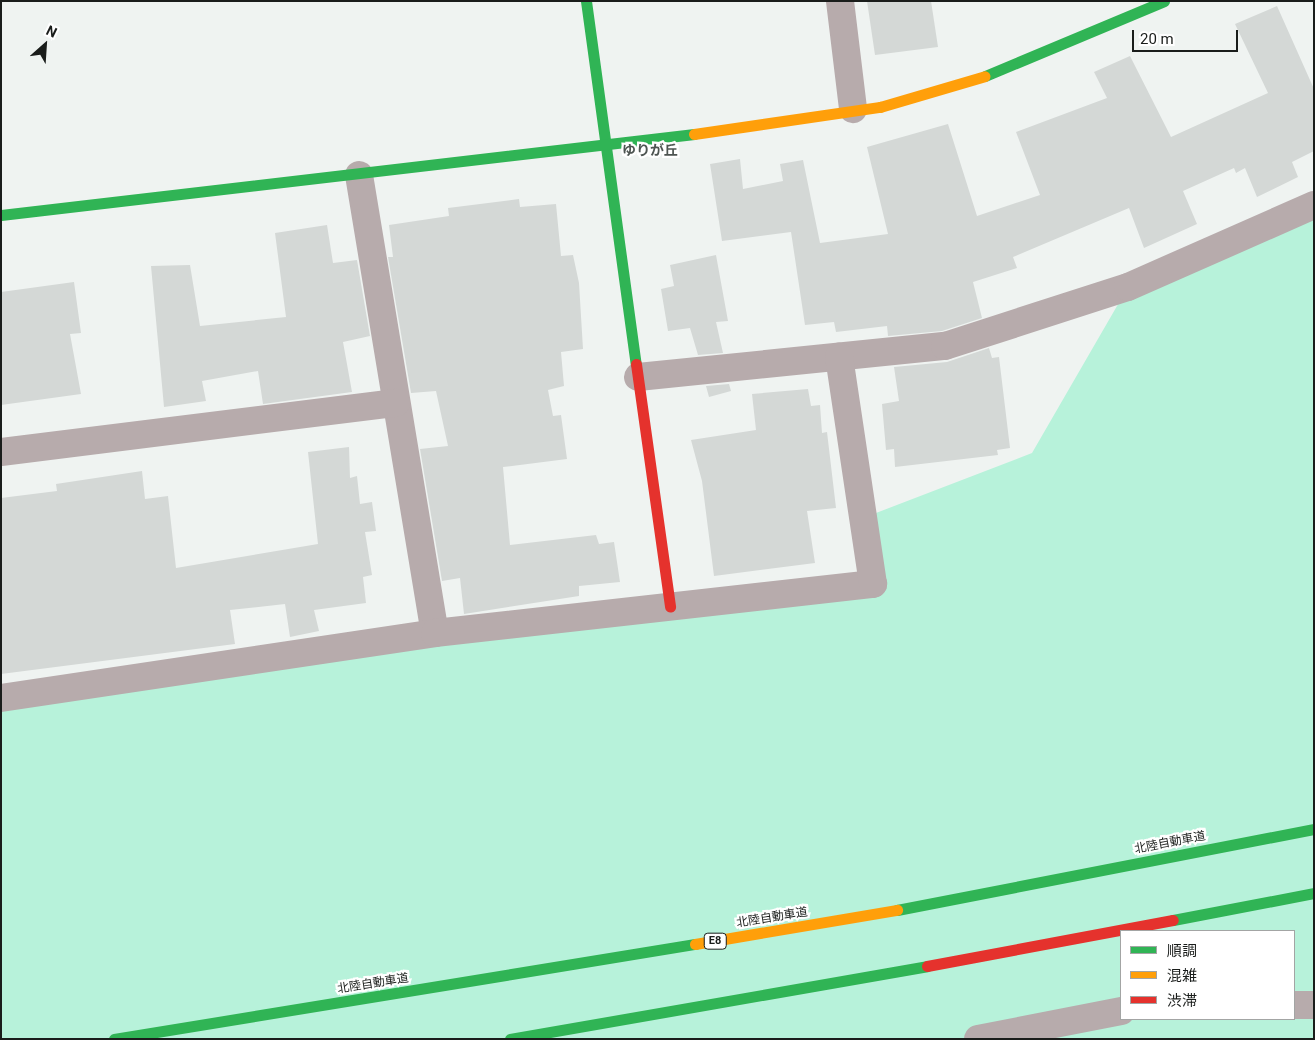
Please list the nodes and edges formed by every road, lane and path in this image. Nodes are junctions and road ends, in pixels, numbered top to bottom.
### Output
1 (586, 1) edge
2 (840, 1) edge
3 (1164, 1) edge
4 (853, 109) junction
5 (606, 147) junction
6 (359, 175) junction
7 (1314, 204) edge
8 (1, 215) edge
9 (839, 357) junction
10 (638, 377) junction
11 (396, 403) junction
12 (1, 452) edge
13 (670, 607) junction
14 (435, 633) junction
15 (1, 698) edge
16 (1314, 829) edge
17 (1314, 893) edge
18 (1295, 1005) edge
19 (1314, 1006) edge
20 (1120, 1012) edge
21 (114, 1039) edge
22 (510, 1039) edge
23 (978, 1039) edge

1 - 5 main road
2 - 4 street
3 - 4 main road
4 - 5 main road
5 - 6 main road
5 - 10 main road
6 - 8 main road
6 - 11 street
7 - 9 street
9 - 10 street
9 - 13 street
10 - 13 main road
11 - 12 street
11 - 14 street
13 - 14 street
14 - 15 street
16 - 21 main road, 北陸自動車道 / E8
17 - 22 main road
18 - 19 street
20 - 23 street

